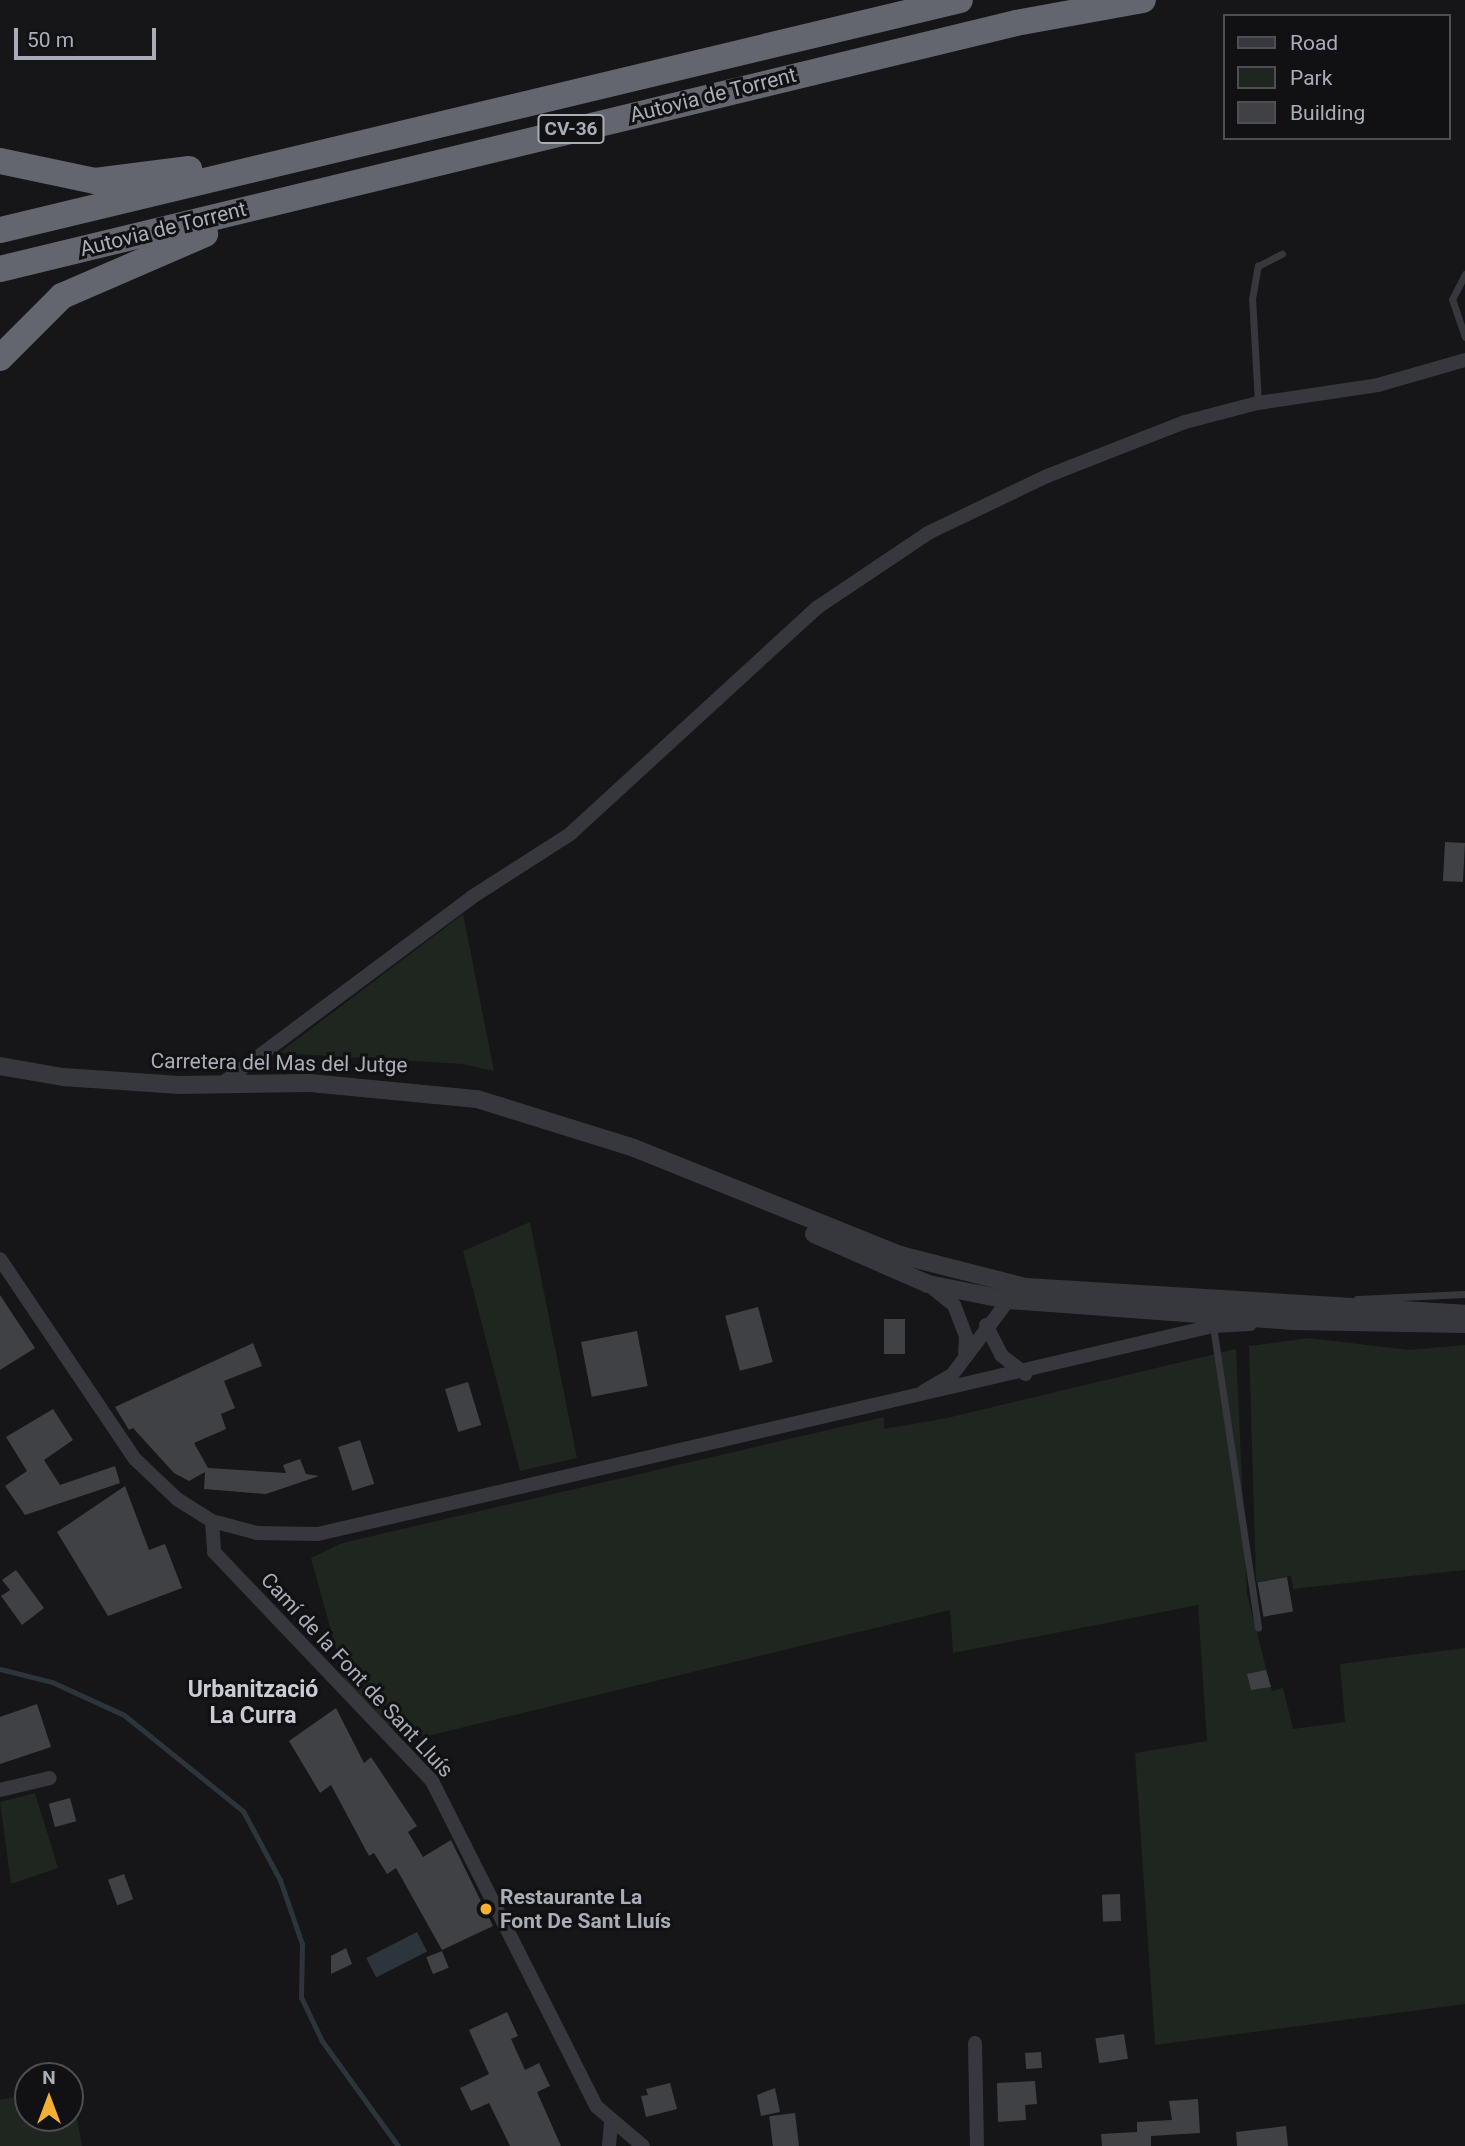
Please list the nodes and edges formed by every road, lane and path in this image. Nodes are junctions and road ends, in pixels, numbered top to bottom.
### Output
1 (960, 0) edge
2 (1143, 0) edge
3 (710, 58) junction
4 (719, 93) junction
5 (0, 161) edge
6 (0, 230) edge
7 (1282, 254) dead end
8 (0, 269) edge
9 (1465, 274) edge
10 (1465, 337) edge
11 (0, 358) edge
12 (1465, 360) edge
13 (1258, 402) junction
14 (0, 1066) edge
15 (219, 1085) junction
16 (673, 1165) junction
17 (0, 1259) edge
18 (928, 1284) junction
19 (1026, 1287) junction
20 (1465, 1294) edge
21 (1008, 1300) junction
22 (1294, 1302) junction
23 (1465, 1314) edge
24 (1293, 1321) junction
25 (986, 1325) junction
26 (1465, 1325) edge
27 (1213, 1326) junction
28 (962, 1360) junction
29 (1025, 1374) junction
30 (897, 1403) junction
31 (212, 1521) junction
32 (1258, 1628) dead end
33 (50, 1778) dead end
34 (0, 1790) edge
35 (975, 2043) dead end
36 (611, 2124) junction
37 (609, 2146) edge
38 (643, 2146) edge
39 (977, 2146) edge

1 - 3 highway, Autovia de Torrent / CV-36
2 - 4 highway, Autovia de Torrent / CV-36
3 - 5 highway
3 - 6 highway, Autovia de Torrent / CV-36
4 - 8 highway, Autovia de Torrent / CV-36
4 - 11 highway
7 - 13 lane
9 - 10 lane
12 - 13 street
13 - 15 street
14 - 15 street, Carretera del Mas del Jutge
15 - 16 street, Carretera del Mas del Jutge
16 - 18 street
16 - 19 street
17 - 31 street
18 - 21 street
18 - 28 street
19 - 21 street
19 - 22 street
20 - 22 lane
21 - 24 street
21 - 25 street
22 - 23 street
24 - 26 street
24 - 27 street
25 - 28 street
25 - 29 street
27 - 29 street
27 - 32 lane
28 - 30 street
29 - 30 street
30 - 31 street
31 - 36 street, Camí de la Font de Sant Lluís
33 - 34 street
35 - 39 street
36 - 37 street
36 - 38 street, Camí de la Font de Sant Lluís

